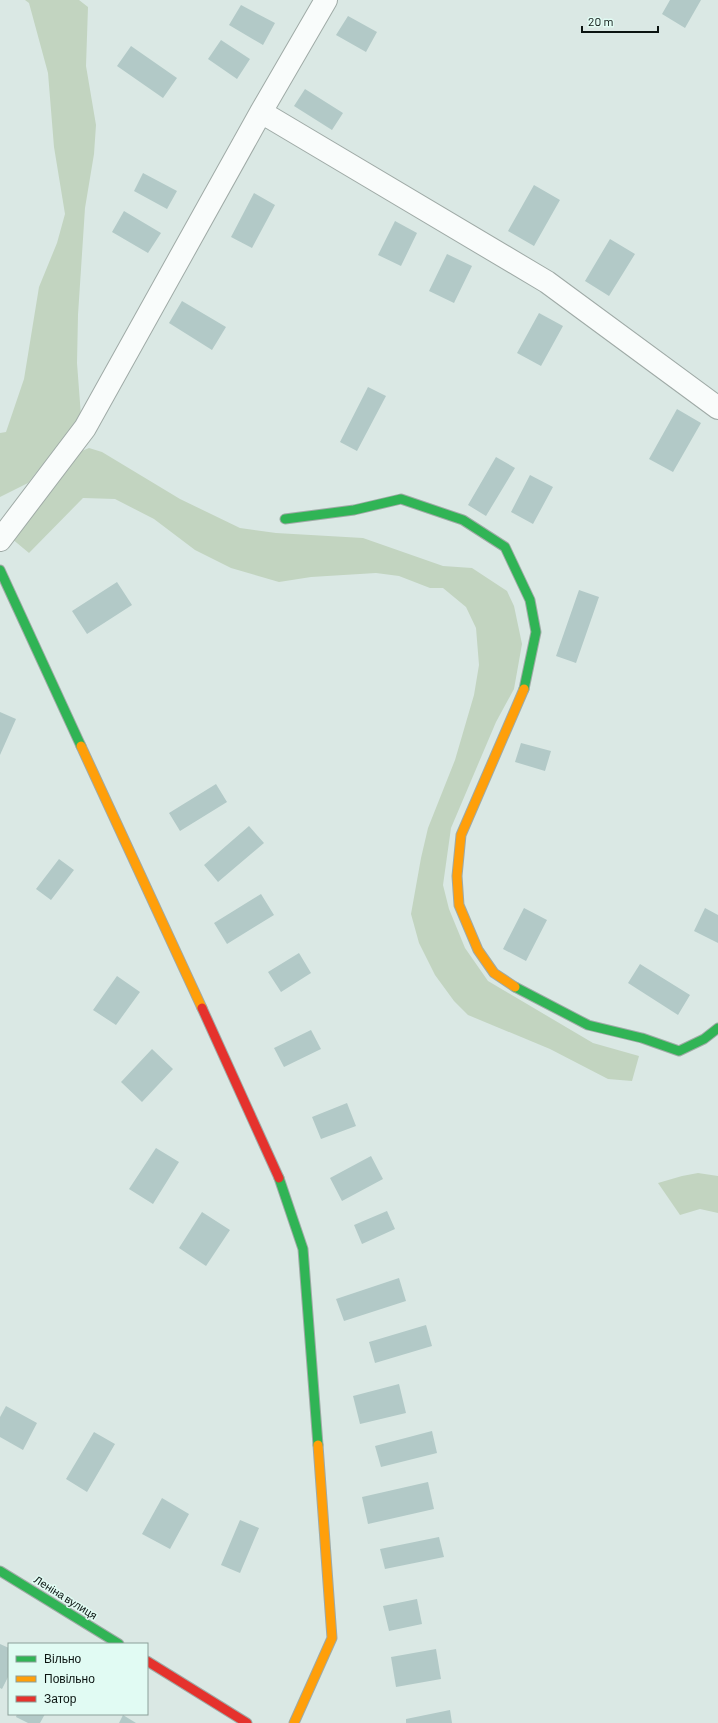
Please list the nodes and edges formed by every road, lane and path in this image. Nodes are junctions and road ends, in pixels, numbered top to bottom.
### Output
1 (326, 0) edge
2 (261, 112) junction
3 (718, 408) edge
4 (285, 519) dead end
5 (0, 540) edge
6 (0, 570) edge
7 (718, 1028) edge
8 (0, 1571) edge
9 (117, 1643) edge
10 (148, 1662) edge
11 (247, 1723) edge
12 (294, 1723) edge

1 - 2 street
2 - 3 street
2 - 5 street
4 - 7 street
6 - 12 street
8 - 9 street, Леніна вулиця
10 - 11 street

